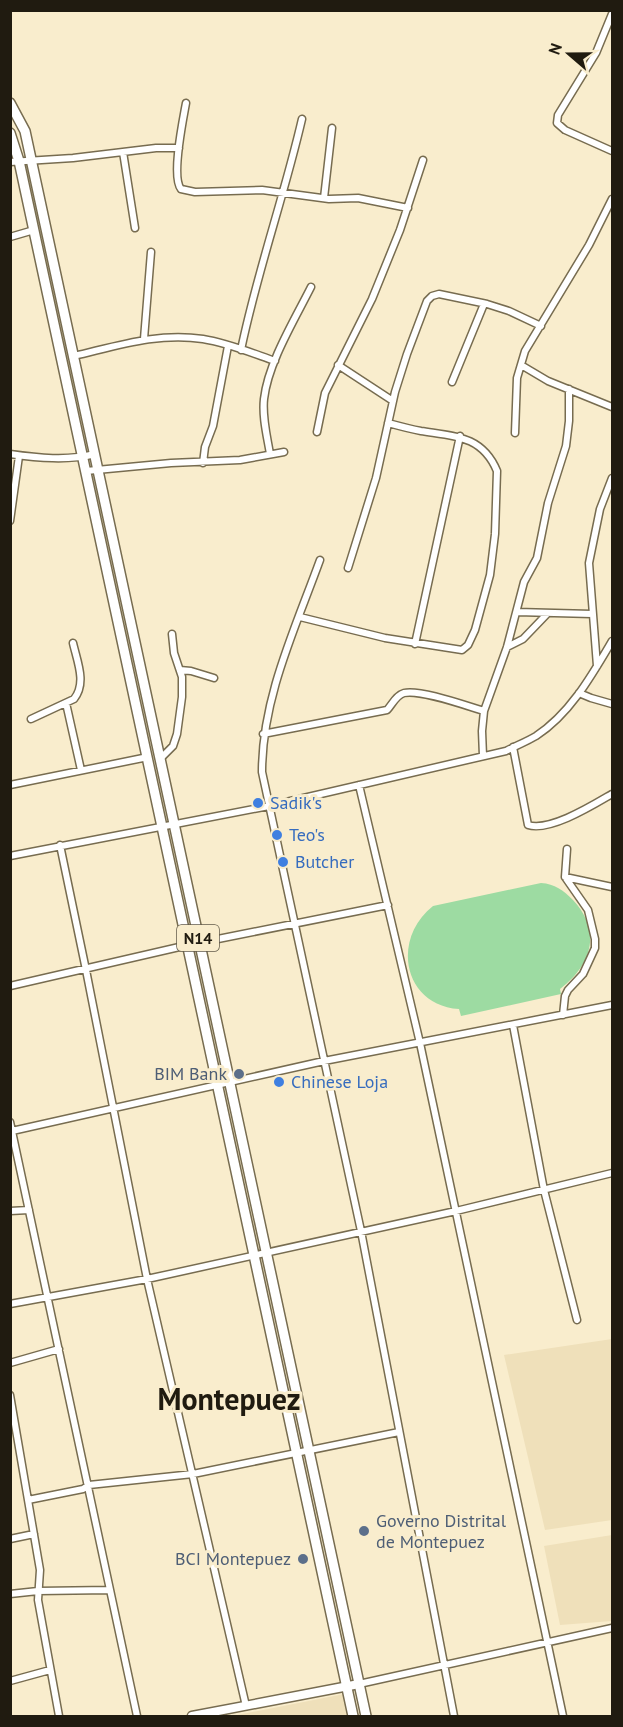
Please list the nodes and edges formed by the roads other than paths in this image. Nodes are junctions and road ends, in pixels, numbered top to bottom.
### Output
1 (612, 14) edge
2 (10, 102) edge
3 (186, 103) dead end
4 (302, 119) dead end
5 (332, 128) dead end
6 (10, 133) edge
7 (179, 148) junction
8 (612, 151) edge
9 (123, 152) junction
10 (31, 159) junction
11 (423, 160) dead end
12 (15, 161) edge
13 (284, 193) junction
14 (324, 198) junction
15 (612, 199) edge
16 (408, 208) junction
17 (135, 228) dead end
18 (34, 230) junction
19 (10, 237) edge
20 (151, 252) dead end
21 (311, 287) dead end
22 (484, 304) junction
23 (541, 326) junction
24 (144, 339) junction
25 (228, 346) junction
26 (241, 350) junction
27 (74, 356) junction
28 (275, 361) junction
29 (338, 365) junction
30 (521, 365) junction
31 (452, 382) dead end
32 (569, 389) junction
33 (393, 400) junction
34 (612, 406) edge
35 (388, 423) junction
36 (317, 432) dead end
37 (515, 433) dead end
38 (460, 436) junction
39 (284, 452) dead end
40 (10, 454) edge
41 (95, 454) junction
42 (270, 454) junction
43 (19, 456) junction
44 (83, 458) junction
45 (203, 463) junction
46 (98, 469) junction
47 (86, 471) junction
48 (612, 478) edge
49 (10, 521) edge
50 (320, 560) dead end
51 (348, 568) dead end
52 (517, 612) junction
53 (547, 614) junction
54 (592, 614) junction
55 (300, 617) junction
56 (172, 634) dead end
57 (612, 641) edge
58 (73, 643) dead end
59 (415, 644) junction
60 (507, 647) junction
61 (597, 667) junction
62 (180, 670) junction
63 (214, 678) dead end
64 (143, 683) junction
65 (132, 686) junction
66 (579, 693) junction
67 (66, 703) junction
68 (612, 704) edge
69 (484, 711) junction
70 (30, 719) dead end
71 (264, 734) junction
72 (513, 747) junction
73 (483, 756) junction
74 (148, 757) junction
75 (159, 759) junction
76 (81, 770) junction
77 (10, 785) edge
78 (359, 785) junction
79 (612, 794) edge
80 (269, 806) junction
81 (173, 824) junction
82 (163, 826) junction
83 (60, 845) junction
84 (567, 849) dead end
85 (10, 856) edge
86 (565, 877) junction
87 (612, 887) edge
88 (388, 905) junction
89 (295, 924) junction
90 (199, 944) junction
91 (188, 945) junction
92 (87, 970) junction
93 (10, 986) edge
94 (612, 1005) edge
95 (563, 1015) junction
96 (513, 1025) junction
97 (420, 1043) junction
98 (324, 1061) junction
99 (230, 1083) junction
100 (218, 1085) junction
101 (114, 1107) junction
102 (10, 1122) edge
103 (12, 1131) junction
104 (612, 1173) edge
105 (544, 1190) junction
106 (29, 1210) junction
107 (10, 1211) edge
108 (456, 1211) junction
109 (361, 1231) junction
110 (266, 1251) junction
111 (255, 1254) junction
112 (147, 1279) junction
113 (49, 1298) junction
114 (10, 1304) edge
115 (577, 1320) dead end
116 (284, 1338) junction
117 (273, 1340) junction
118 (59, 1349) junction
119 (10, 1364) edge
120 (10, 1395) edge
121 (399, 1432) junction
122 (309, 1452) junction
123 (297, 1455) junction
124 (193, 1474) junction
125 (89, 1485) junction
126 (28, 1500) junction
127 (34, 1534) junction
128 (10, 1539) edge
129 (328, 1542) junction
130 (316, 1545) junction
131 (110, 1590) junction
132 (38, 1591) junction
133 (10, 1594) edge
134 (612, 1628) edge
135 (546, 1642) junction
136 (442, 1664) junction
137 (50, 1670) junction
138 (10, 1681) edge
139 (359, 1684) junction
140 (346, 1686) junction
141 (246, 1706) junction
142 (59, 1716) edge
143 (137, 1716) edge
144 (192, 1716) edge
145 (353, 1716) edge
146 (366, 1716) edge
147 (454, 1716) edge
148 (563, 1716) edge

1 - 8 street
2 - 10 main road, N14
3 - 7 street
4 - 13 street
5 - 14 street
6 - 12 main road, N14
7 - 9 street
7 - 13 street
9 - 10 street
9 - 17 street
10 - 12 street
10 - 27 main road, N14
11 - 16 street
12 - 18 main road, N14
13 - 14 street
13 - 26 street
14 - 16 street
15 - 23 street
16 - 29 street
18 - 19 street
18 - 44 main road, N14
20 - 24 street
21 - 28 street
22 - 23 street
22 - 31 street
22 - 33 street
23 - 30 street
24 - 25 street
24 - 27 street
25 - 26 street
25 - 45 street
26 - 28 street
27 - 41 main road, N14
28 - 42 street
29 - 33 street
29 - 36 street
30 - 32 street
30 - 37 street
32 - 34 street
32 - 52 street
33 - 35 street
35 - 38 street
35 - 51 street
38 - 59 street
38 - 59 street
39 - 42 street
40 - 43 street
41 - 44 street
41 - 46 main road, N14
42 - 45 street
43 - 44 street
43 - 49 street
44 - 47 main road, N14
45 - 46 street
46 - 47 street
46 - 64 main road, N14
47 - 65 main road, N14
48 - 54 street
50 - 55 street
52 - 53 street
52 - 60 street
53 - 54 street
53 - 60 street
54 - 61 street
55 - 59 street
55 - 71 street
56 - 62 street
57 - 61 street
58 - 67 street
60 - 69 street
61 - 66 street
62 - 63 street
62 - 75 street
64 - 65 main road
64 - 75 main road, N14
65 - 74 main road, N14
66 - 68 street
66 - 72 street
67 - 70 street
67 - 76 street
69 - 71 street
69 - 73 street
71 - 80 street
72 - 73 street
72 - 79 street
73 - 78 street
74 - 76 street
74 - 82 main road, N14
75 - 81 main road, N14
76 - 77 street
78 - 80 street
78 - 88 street
80 - 81 street
80 - 89 street
81 - 82 street
81 - 90 main road, N14
82 - 83 street
82 - 91 main road, N14
83 - 85 street
83 - 92 street
84 - 86 street
86 - 87 street
86 - 95 street
88 - 89 street
88 - 97 street
89 - 90 street
89 - 98 street
90 - 91 street
90 - 99 main road, N14
91 - 92 street
91 - 100 main road, N14
92 - 93 street
92 - 101 street
94 - 95 street
95 - 96 street
96 - 97 street
96 - 105 street
97 - 98 street
97 - 108 street
98 - 99 street
98 - 109 street
99 - 100 street
99 - 110 main road, N14
100 - 101 street
100 - 111 main road, N14
101 - 103 street
101 - 112 street
102 - 103 street
103 - 106 street
104 - 105 street
105 - 108 street
105 - 115 street
106 - 107 street
106 - 113 street
108 - 109 street
108 - 135 street
109 - 110 street
109 - 121 street
110 - 111 street
110 - 116 main road, N14
111 - 112 street
111 - 117 main road, N14
112 - 113 street
112 - 124 street
113 - 114 street
113 - 118 street
116 - 117 main road
116 - 122 main road, N14
117 - 123 main road, N14
118 - 119 street
118 - 125 street
120 - 126 street
121 - 122 street
121 - 136 street
122 - 123 street
122 - 129 main road, N14
123 - 124 street
123 - 130 main road, N14
124 - 125 street
124 - 141 street
125 - 126 street
125 - 131 street
126 - 127 street
127 - 128 street
127 - 132 street
129 - 130 main road
129 - 139 main road, N14
130 - 140 main road, N14
131 - 132 street
131 - 143 street
132 - 133 street
132 - 137 street
134 - 135 street
135 - 136 street
135 - 148 street
136 - 139 street
136 - 147 street
137 - 138 street
137 - 142 street
139 - 140 main road
139 - 146 main road, N14
140 - 141 main road
140 - 145 main road, N14
141 - 144 main road

